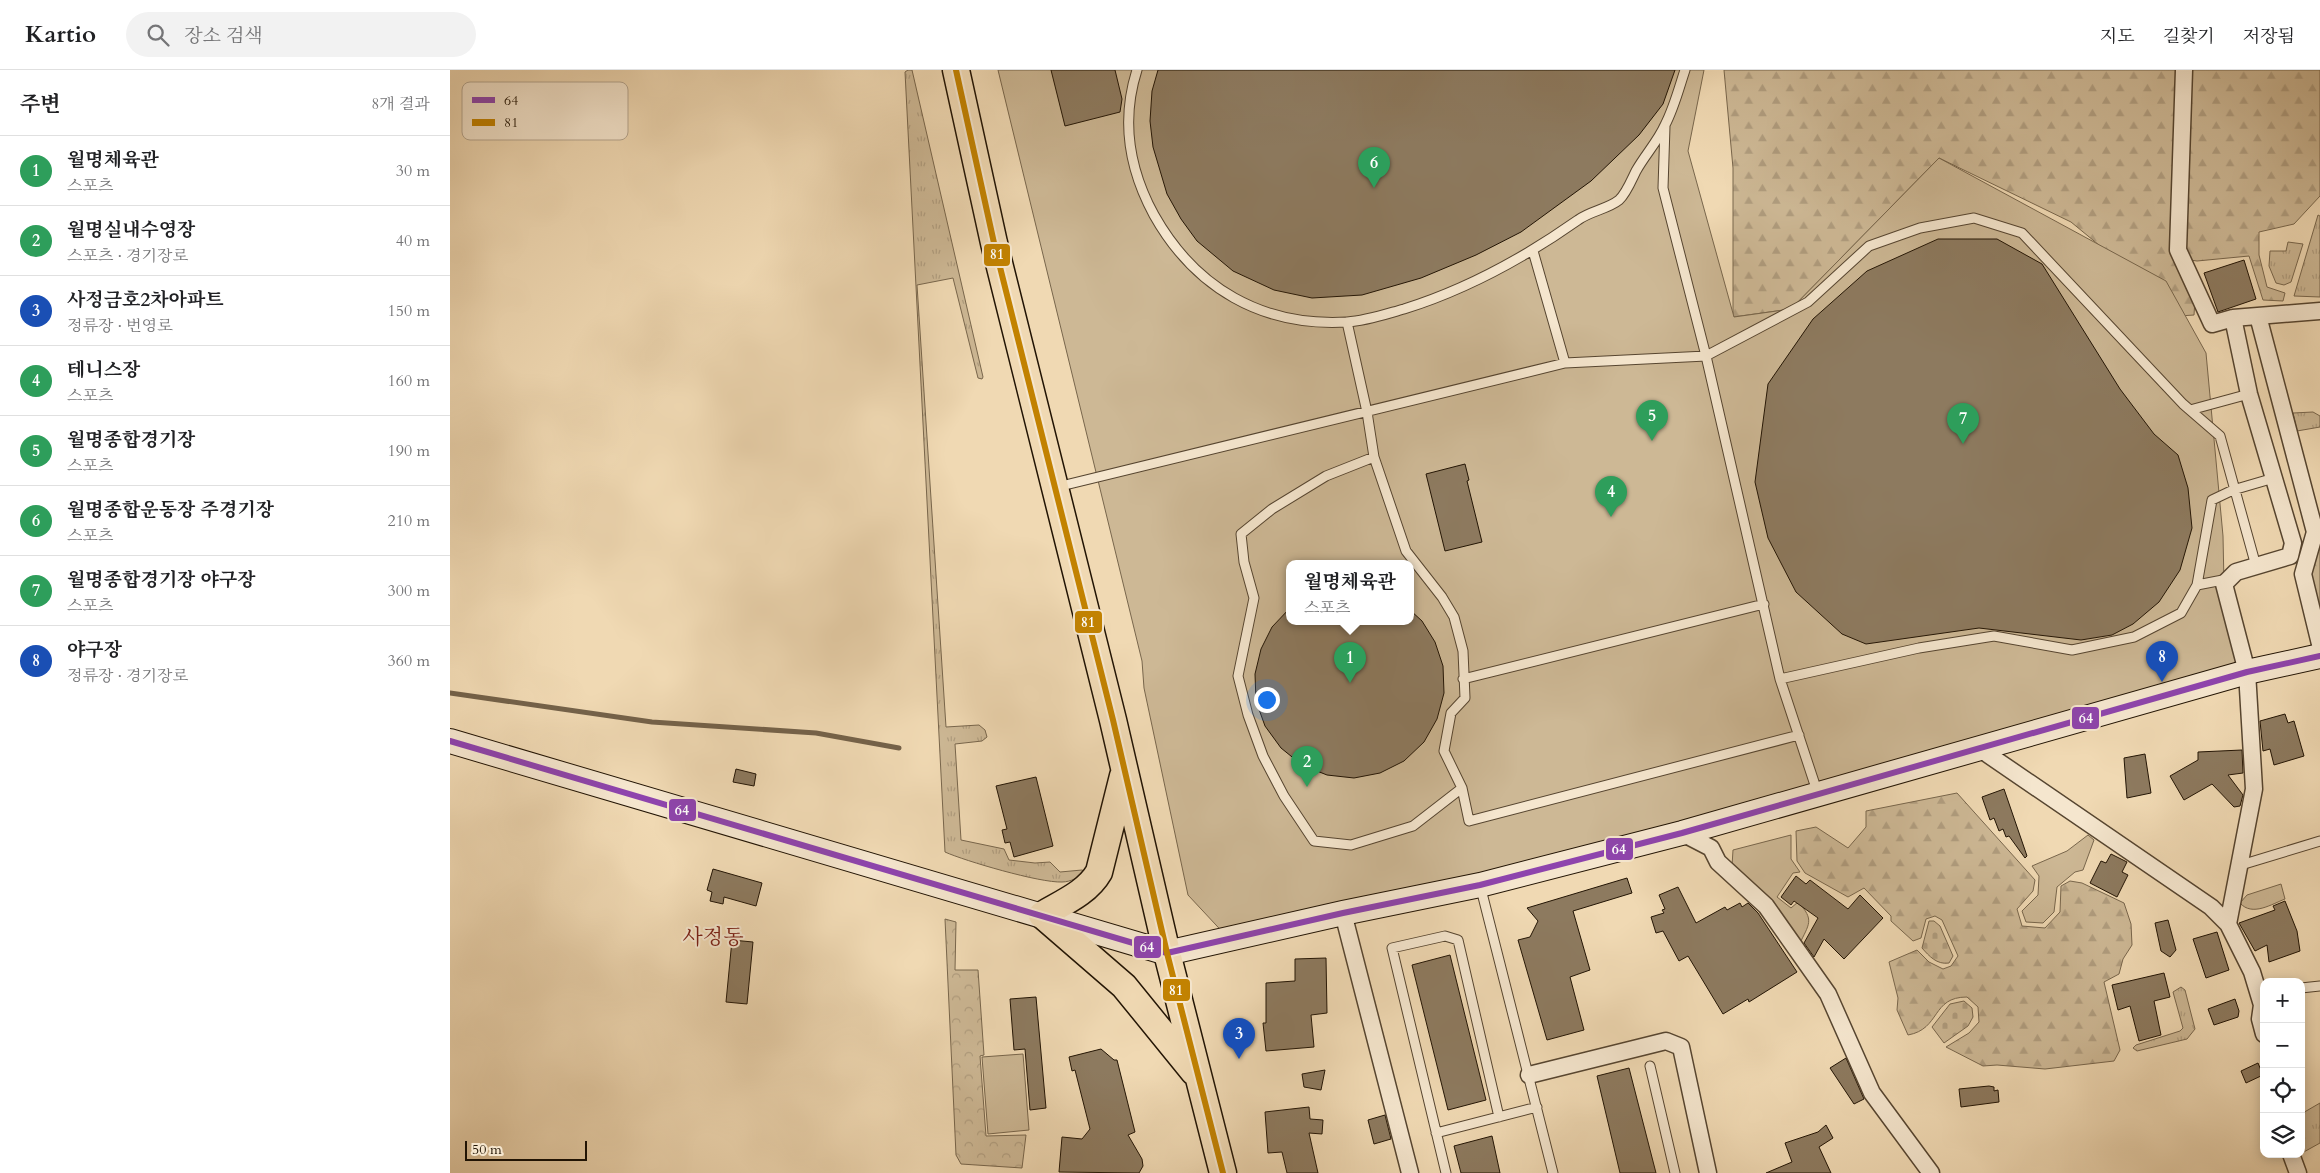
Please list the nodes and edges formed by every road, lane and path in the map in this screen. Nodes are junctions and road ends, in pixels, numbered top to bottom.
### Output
1 (956, 70) edge
2 (1137, 70) edge
3 (1685, 70) edge
4 (2184, 70) edge
5 (1665, 126) junction
6 (1533, 251) junction
7 (2320, 311) edge
8 (2258, 316) junction
9 (2233, 318) junction
10 (1347, 322) junction
11 (1706, 356) junction
12 (1564, 363) junction
13 (2249, 394) junction
14 (2190, 410) junction
15 (1367, 412) junction
16 (1374, 457) junction
17 (2274, 478) junction
18 (1054, 488) junction
19 (2233, 490) junction
20 (2314, 505) edge
21 (1413, 560) edge
22 (1414, 561) edge
23 (2256, 566) junction
24 (2229, 579) junction
25 (2197, 585) junction
26 (1764, 604) junction
27 (2320, 644) edge
28 (2320, 656) edge
29 (2247, 672) junction
30 (1463, 679) junction
31 (1780, 679) junction
32 (1798, 735) junction
33 (450, 741) edge
34 (1980, 749) junction
35 (1124, 770) junction
36 (1462, 788) junction
37 (1818, 795) junction
38 (1682, 833) junction
39 (2320, 841) edge
40 (2241, 865) junction
41 (1480, 885) junction
42 (1343, 912) junction
43 (1042, 914) junction
44 (2228, 924) junction
45 (1167, 953) junction
46 (2320, 986) edge
47 (2305, 988) edge
48 (2260, 996) edge
49 (1650, 1066) dead end
50 (1529, 1075) junction
51 (1199, 1078) junction
52 (1537, 1107) junction
53 (1499, 1116) junction
54 (1436, 1133) junction
55 (2292, 1158) edge
56 (1923, 1170) edge
57 (1224, 1173) edge
58 (1410, 1173) edge
59 (1446, 1173) edge
60 (1553, 1173) edge
61 (1675, 1173) edge
62 (1708, 1173) edge
63 (2298, 1173) edge

1 - 18 main road
2 - 10 lane
3 - 5 lane
4 - 9 street
5 - 6 lane
5 - 11 lane
6 - 10 lane
6 - 12 lane
7 - 8 street
8 - 9 street
8 - 20 street
9 - 13 street
10 - 15 lane
11 - 12 lane
11 - 14 lane
11 - 26 lane
12 - 15 lane
13 - 14 lane
13 - 17 street
14 - 19 lane
15 - 16 lane
15 - 18 lane
16 - 21 lane
16 - 36 lane
17 - 19 lane
17 - 23 street
18 - 35 main road
19 - 23 lane
19 - 25 lane
20 - 27 street
22 - 30 lane
23 - 24 street
24 - 25 lane
24 - 29 street
25 - 31 lane
26 - 30 lane
26 - 31 lane
28 - 29 street
29 - 34 street
29 - 40 street
30 - 36 lane
31 - 32 lane
32 - 36 lane
32 - 37 lane
33 - 43 street
34 - 37 street
34 - 44 street
35 - 43 main road
35 - 45 main road
37 - 38 street
38 - 41 street
38 - 56 street
39 - 40 lane
40 - 44 street
41 - 42 street
41 - 50 lane
42 - 45 street
42 - 58 street
43 - 45 street
43 - 51 main road
44 - 48 street
45 - 51 main road
46 - 47 lane
49 - 61 lane
50 - 52 lane
50 - 62 street
51 - 57 main road
52 - 53 lane
52 - 60 lane
53 - 54 lane
53 - 54 lane
54 - 59 lane
55 - 63 street

